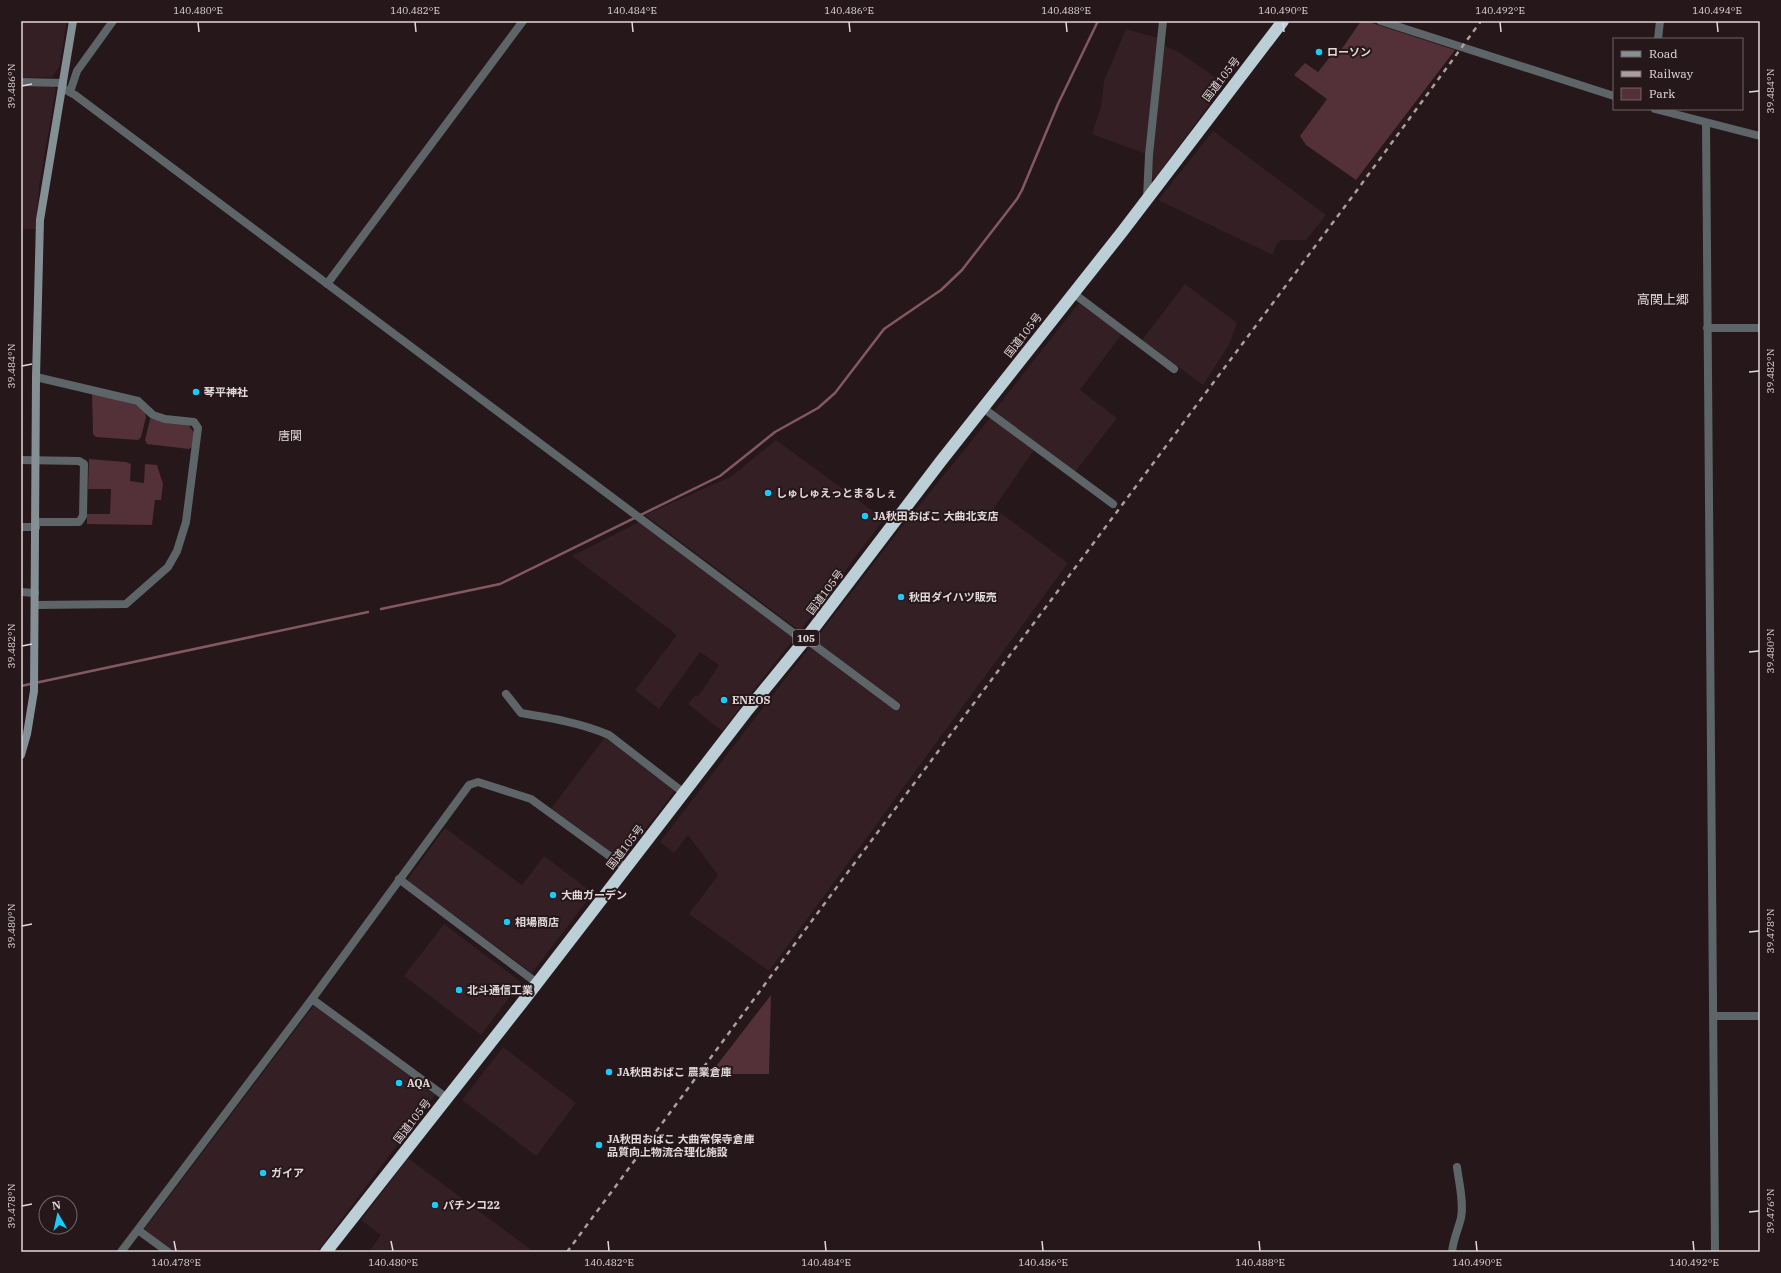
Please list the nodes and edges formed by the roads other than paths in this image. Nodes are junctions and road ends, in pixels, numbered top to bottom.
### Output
1 (73, 21) edge
2 (113, 21) edge
3 (523, 21) edge
4 (1163, 21) edge
5 (1283, 21) edge
6 (1381, 21) edge
7 (1660, 21) edge
8 (1658, 38) edge
9 (21, 82) edge
10 (63, 86) junction
11 (70, 92) junction
12 (1613, 96) edge
13 (1660, 110) edge
14 (1706, 123) junction
15 (1760, 136) edge
16 (1147, 198) junction
17 (328, 284) junction
18 (1073, 293) junction
19 (1707, 328) junction
20 (1760, 328) edge
21 (1174, 369) dead end
22 (36, 377) junction
23 (983, 408) junction
24 (21, 460) edge
25 (37, 460) junction
26 (1113, 504) dead end
27 (36, 525) junction
28 (21, 527) edge
29 (21, 592) edge
30 (35, 593) junction
31 (35, 605) junction
32 (805, 640) junction
33 (506, 694) dead end
34 (896, 706) dead end
35 (21, 755) edge
36 (684, 793) junction
37 (626, 868) junction
38 (400, 879) junction
39 (537, 984) junction
40 (312, 999) junction
41 (1713, 1016) junction
42 (1760, 1016) edge
43 (446, 1098) junction
44 (1457, 1167) dead end
45 (138, 1230) junction
46 (121, 1252) edge
47 (168, 1252) edge
48 (326, 1252) edge
49 (1452, 1252) edge
50 (1715, 1252) edge

1 - 10 street
2 - 11 street
3 - 17 street
4 - 16 street
5 - 16 highway, 国道105号 / 105
6 - 12 street
7 - 8 street
9 - 10 street
10 - 11 street
10 - 22 street
11 - 17 street
13 - 14 street
14 - 15 street
14 - 19 street
16 - 18 highway, 国道105号 / 105
17 - 32 street
18 - 21 street
18 - 23 highway, 国道105号 / 105
19 - 20 street
19 - 41 street
22 - 25 street
22 - 31 street
23 - 26 street
23 - 32 highway, 国道105号 / 105
24 - 25 street
25 - 27 street
25 - 27 street
27 - 28 street
27 - 30 street
29 - 30 street
30 - 31 street
31 - 35 street
32 - 34 street
32 - 36 highway, 国道105号 / 105
33 - 36 street
36 - 37 highway, 国道105号 / 105
37 - 38 street
37 - 39 highway, 国道105号 / 105
38 - 39 street
38 - 40 street
39 - 43 highway, 国道105号 / 105
40 - 43 street
40 - 45 street
41 - 42 street
41 - 50 street
43 - 48 highway, 国道105号 / 105
44 - 49 street
45 - 46 street
45 - 47 street

